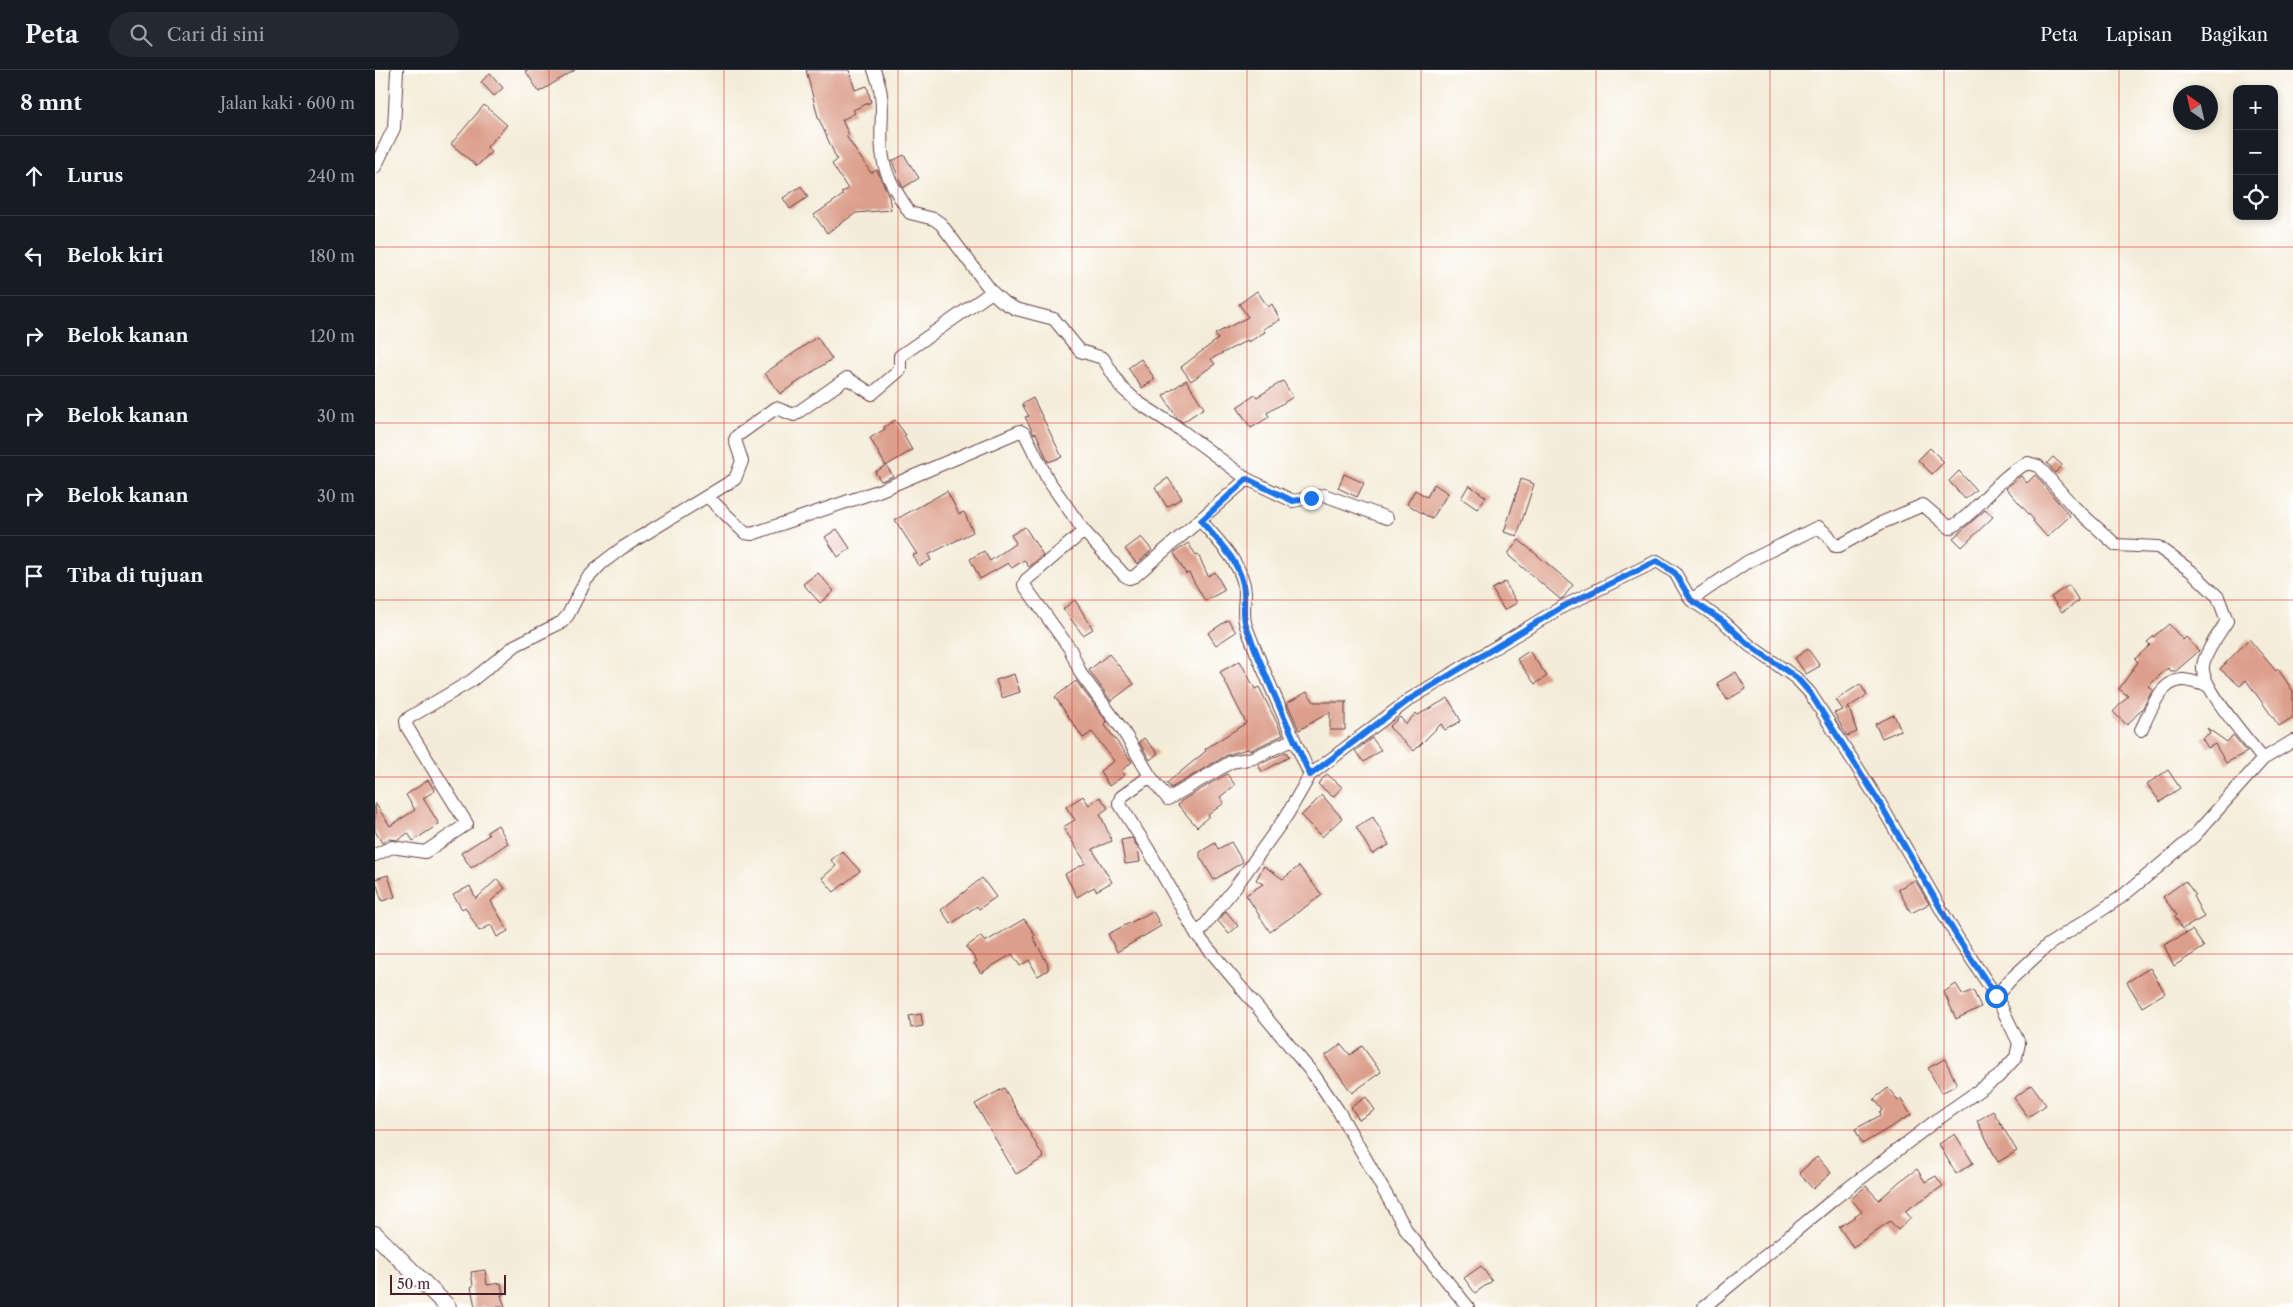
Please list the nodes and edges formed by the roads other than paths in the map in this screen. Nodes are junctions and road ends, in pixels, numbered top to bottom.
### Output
1 (397, 70) edge
2 (874, 70) edge
3 (375, 167) edge
4 (992, 292) junction
5 (1247, 479) junction
6 (708, 497) junction
7 (1387, 518) dead end
8 (1201, 521) junction
9 (1084, 531) junction
10 (1691, 600) junction
11 (2207, 685) junction
12 (2141, 730) dead end
13 (1294, 739) junction
14 (2293, 741) edge
15 (2263, 759) junction
16 (1310, 775) junction
17 (1150, 776) junction
18 (375, 855) edge
19 (1197, 935) junction
20 (1996, 996) junction
21 (375, 1234) edge
22 (448, 1307) edge
23 (1468, 1307) edge
24 (1704, 1307) edge

1 - 3 street
2 - 4 street
4 - 5 street
4 - 6 street
5 - 7 street
5 - 8 street
6 - 9 street
6 - 18 street
8 - 9 street
8 - 13 street
9 - 17 street
10 - 11 street
10 - 16 street
10 - 20 street
11 - 12 street
11 - 15 street
13 - 16 street
13 - 17 street
14 - 15 street
15 - 20 street
16 - 19 street
17 - 19 street
19 - 23 street
20 - 24 street
21 - 22 street

